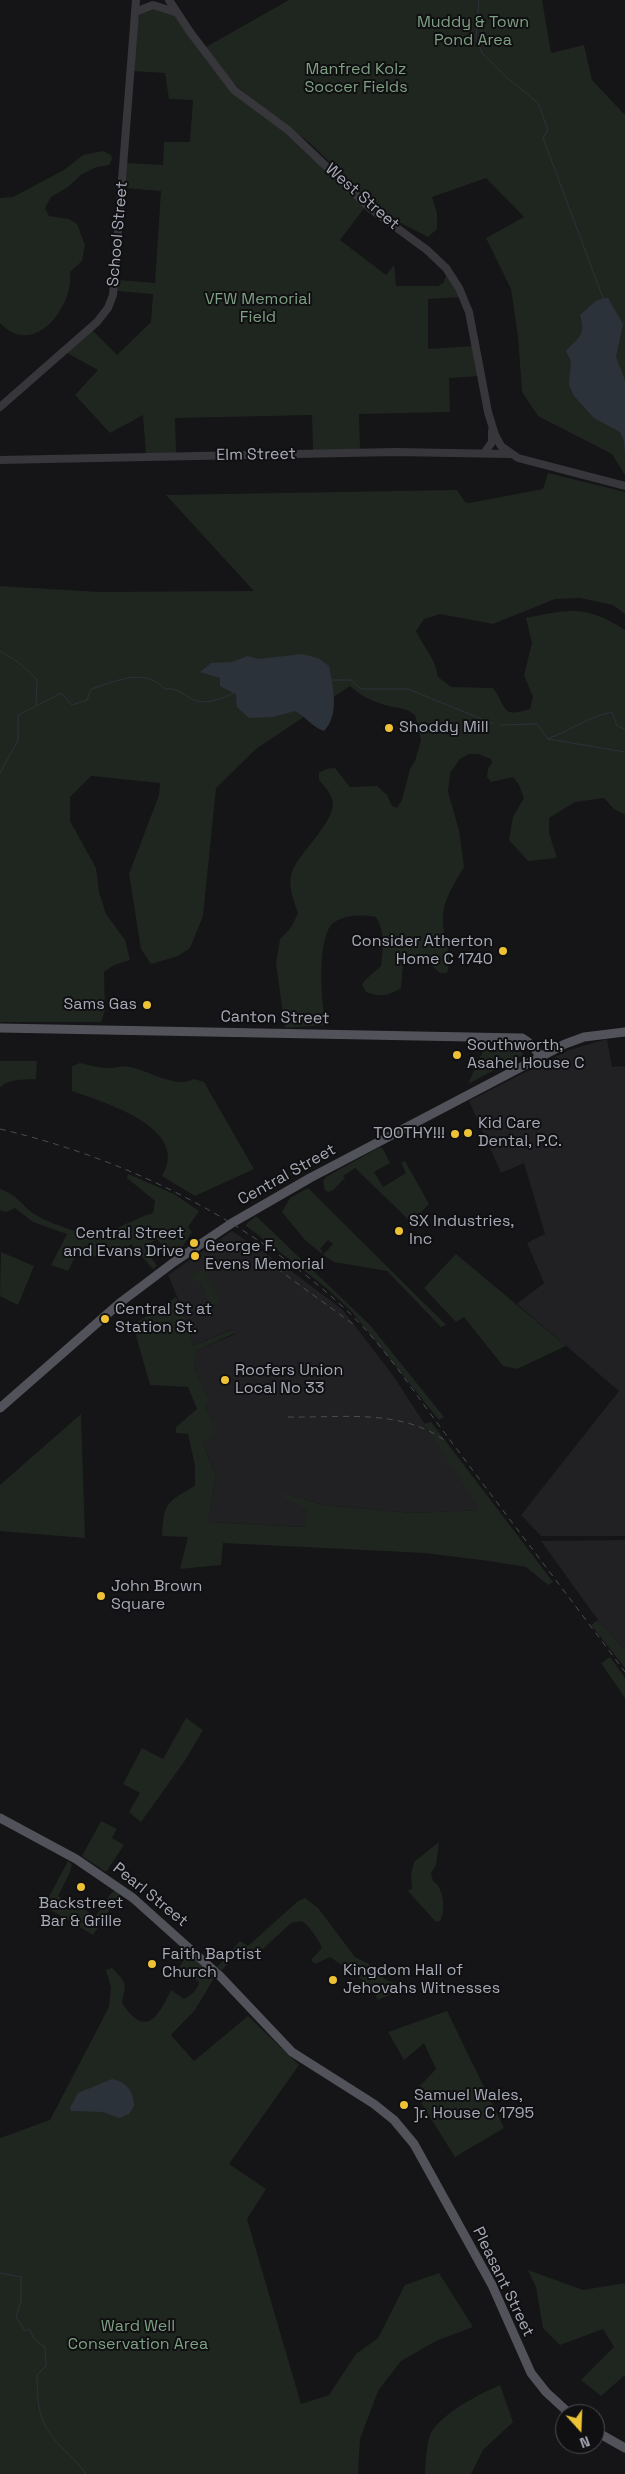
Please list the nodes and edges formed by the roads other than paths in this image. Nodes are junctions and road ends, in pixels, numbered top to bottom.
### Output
1 (136, 0) edge
2 (169, 0) edge
3 (135, 12) junction
4 (176, 13) junction
5 (0, 407) edge
6 (492, 427) junction
7 (485, 452) junction
8 (511, 454) junction
9 (0, 460) edge
10 (625, 486) edge
11 (0, 1028) edge
12 (625, 1032) edge
13 (541, 1056) junction
14 (0, 1408) edge
15 (0, 1818) edge
16 (420, 2154) joint
17 (559, 2404) edge
18 (605, 2437) edge
19 (625, 2448) edge

1 - 3 street, School Street
2 - 4 street, West Street
3 - 4 street
3 - 5 street, School Street
4 - 6 street, West Street
6 - 7 street, West Street
6 - 8 street, West Street
7 - 8 street, Elm Street
7 - 9 street, Elm Street
8 - 10 street
11 - 13 main road, Canton Street
12 - 13 main road, Central Street
13 - 14 main road, Central Street
15 - 16 main road, Pearl Street
16 - 17 main road, Pleasant Street
18 - 19 main road

